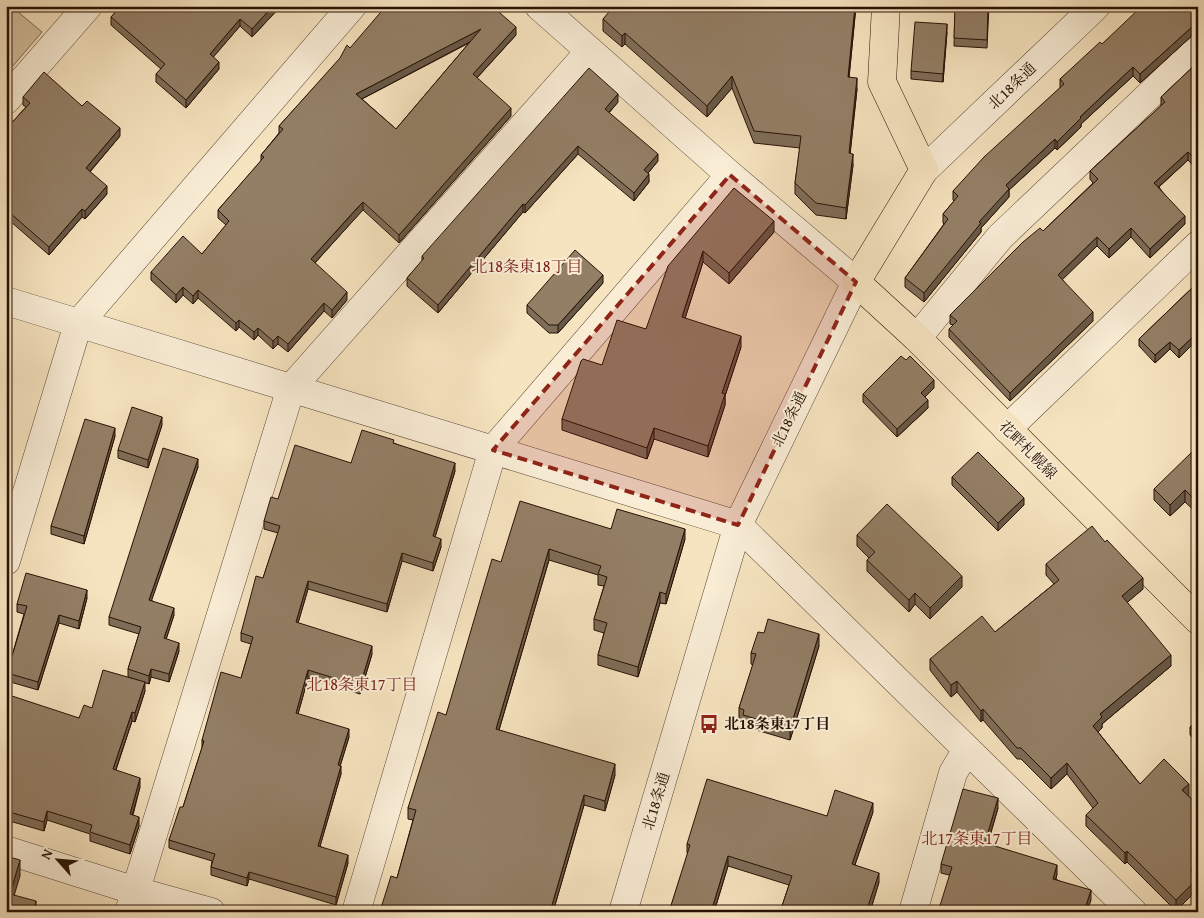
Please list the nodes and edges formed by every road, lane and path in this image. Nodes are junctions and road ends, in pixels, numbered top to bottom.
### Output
1 (88, 6) edge
2 (352, 6) edge
3 (539, 6) edge
4 (886, 6) edge
5 (1096, 6) edge
6 (1198, 49) edge
7 (590, 51) junction
8 (6, 100) edge
9 (924, 170) junction
10 (730, 175) junction
11 (1194, 256) edge
12 (856, 282) junction
13 (6, 302) edge
14 (78, 324) junction
15 (918, 338) junction
16 (291, 388) junction
17 (1007, 429) junction
18 (493, 450) junction
19 (738, 526) junction
20 (6, 561) edge
21 (1198, 620) edge
22 (967, 750) junction
23 (6, 850) edge
24 (132, 902) edge
25 (211, 912) edge
26 (356, 912) edge
27 (622, 912) edge
28 (913, 912) edge
29 (1133, 912) edge

1 - 8 street
2 - 14 street
3 - 7 street
4 - 9 main road
5 - 9 street, 北18条通
6 - 15 street
7 - 10 street
7 - 16 street
9 - 12 main road, 北18条通
10 - 12 street
10 - 18 street
11 - 17 street
12 - 15 main road, 花畔札幌線
12 - 19 street, 北18条通
13 - 14 street
14 - 16 street
14 - 20 street
15 - 17 main road, 花畔札幌線
16 - 18 street
16 - 24 street
17 - 21 main road, 花畔札幌線
18 - 19 street
18 - 26 street
19 - 22 street
19 - 27 street, 北18条通
22 - 28 street
22 - 29 street
23 - 24 street
24 - 25 street

